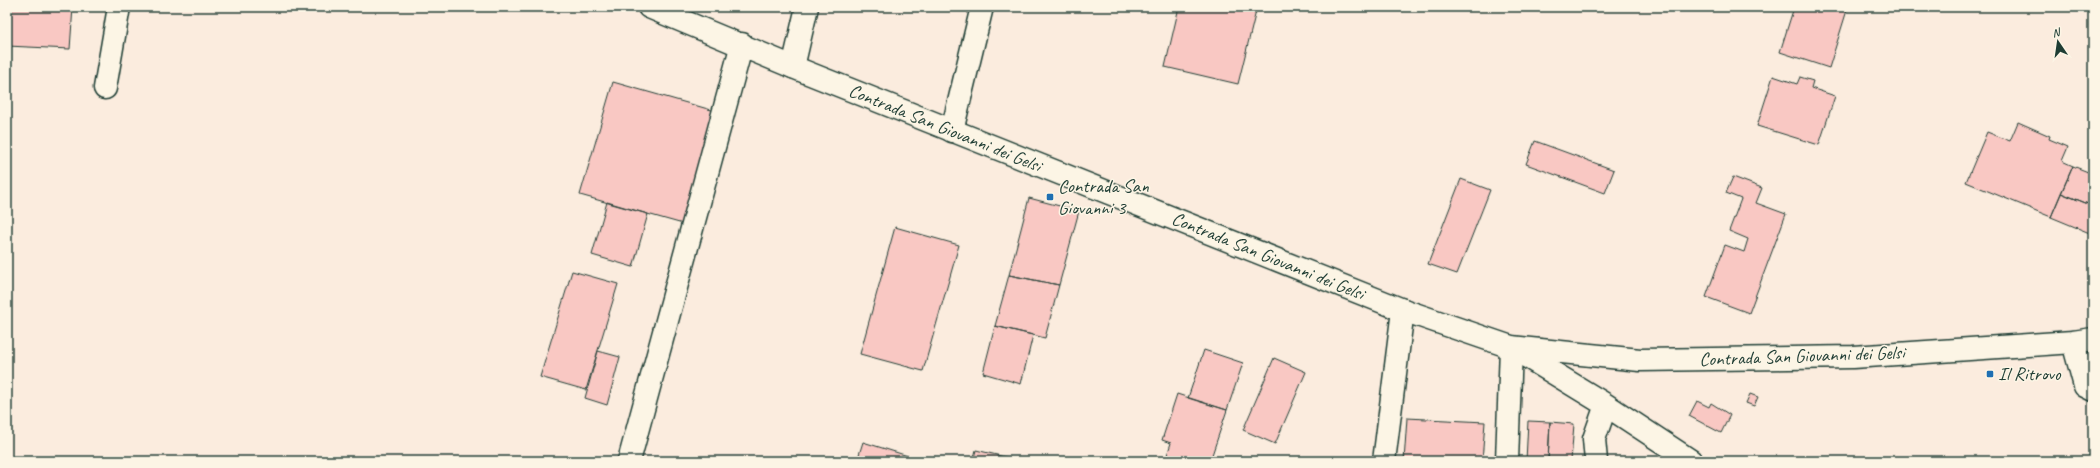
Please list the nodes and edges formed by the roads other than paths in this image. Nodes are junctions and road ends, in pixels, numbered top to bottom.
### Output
1 (119, 7) edge
2 (649, 7) edge
3 (807, 7) edge
4 (982, 7) edge
5 (742, 44) junction
6 (793, 67) junction
7 (105, 88) dead end
8 (952, 131) junction
9 (1403, 310) junction
10 (2083, 341) edge
11 (1511, 347) junction
12 (2093, 390) edge
13 (1606, 405) junction
14 (629, 461) edge
15 (1384, 461) edge
16 (1507, 461) edge
17 (1596, 461) edge
18 (1691, 461) edge

1 - 7 main road
2 - 5 main road, Contrada San Giovanni dei Gelsi
3 - 6 main road
4 - 8 main road
5 - 6 main road, Contrada San Giovanni dei Gelsi
5 - 14 main road
6 - 8 main road, Contrada San Giovanni dei Gelsi
8 - 9 main road, Contrada San Giovanni dei Gelsi
9 - 11 main road, Contrada San Giovanni dei Gelsi
9 - 15 main road
10 - 11 main road, Contrada San Giovanni dei Gelsi
10 - 12 main road
11 - 13 main road, Contrada San Giovanni dei Gelsi
11 - 16 main road
13 - 17 main road
13 - 18 main road, Contrada San Giovanni dei Gelsi

